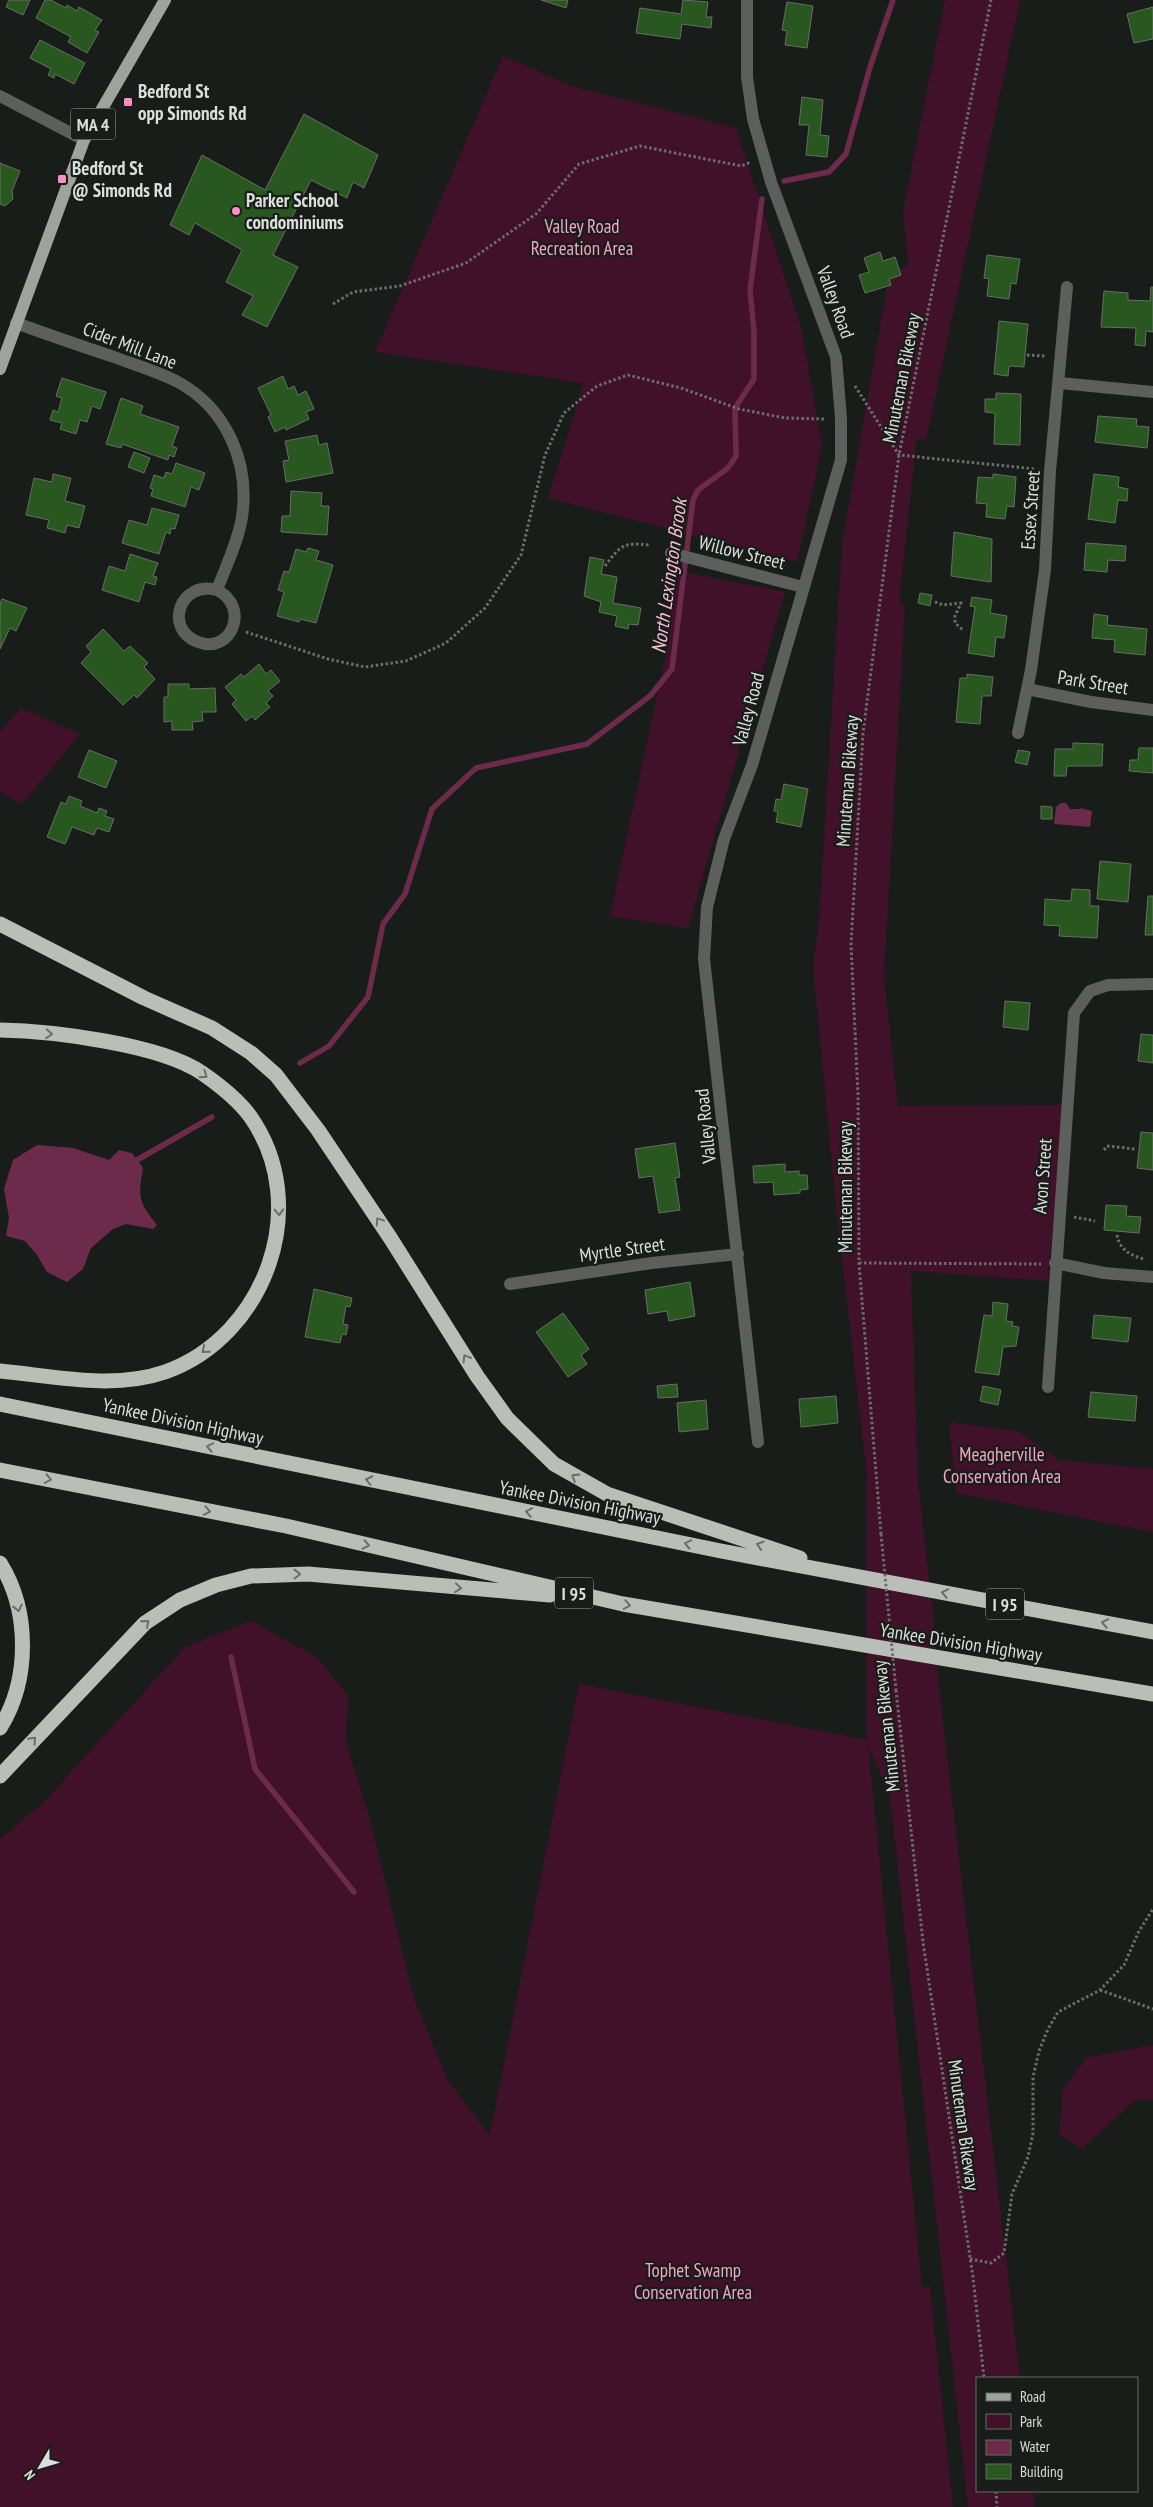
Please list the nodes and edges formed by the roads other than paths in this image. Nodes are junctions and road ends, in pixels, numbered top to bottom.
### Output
1 (165, 0) edge
2 (747, 0) edge
3 (0, 96) edge
4 (84, 140) junction
5 (1067, 287) dead end
6 (16, 323) junction
7 (0, 369) edge
8 (1060, 383) junction
9 (1153, 392) edge
10 (671, 553) dead end
11 (803, 587) junction
12 (217, 590) junction
13 (1027, 689) junction
14 (1153, 710) edge
15 (1018, 733) dead end
16 (0, 924) edge
17 (1153, 984) edge
18 (0, 1030) edge
19 (738, 1254) junction
20 (1055, 1263) junction
21 (1153, 1277) edge
22 (510, 1284) dead end
23 (0, 1371) edge
24 (1048, 1387) dead end
25 (0, 1404) edge
26 (758, 1442) dead end
27 (0, 1470) edge
28 (0, 1564) edge
29 (856, 1577) junction
30 (596, 1598) junction
31 (1153, 1632) edge
32 (1153, 1694) edge
33 (0, 1728) edge
34 (0, 1776) edge

1 - 4 main road, MA 4
2 - 11 street, Valley Road
3 - 4 street
4 - 6 main road, MA 4
5 - 8 street, Essex Street
6 - 7 main road, MA 4
6 - 12 street, Cider Mill Lane
8 - 9 street
8 - 13 street, Essex Street
10 - 11 street, Willow Street
11 - 19 street, Valley Road
12 - 12 street
13 - 14 street, Park Street
13 - 15 street, Essex Street
29 -> 16 highway
17 - 20 street, Avon Street
18 -> 23 highway
19 - 22 street, Myrtle Street
19 - 26 street, Valley Road
20 - 21 street
20 - 24 street, Avon Street
29 -> 25 highway, Yankee Division Highway / I 95
27 -> 30 highway, Yankee Division Highway / I 95
28 -> 33 highway
31 -> 29 highway, Yankee Division Highway / I 95
30 -> 32 highway, Yankee Division Highway / I 95
34 -> 30 highway

